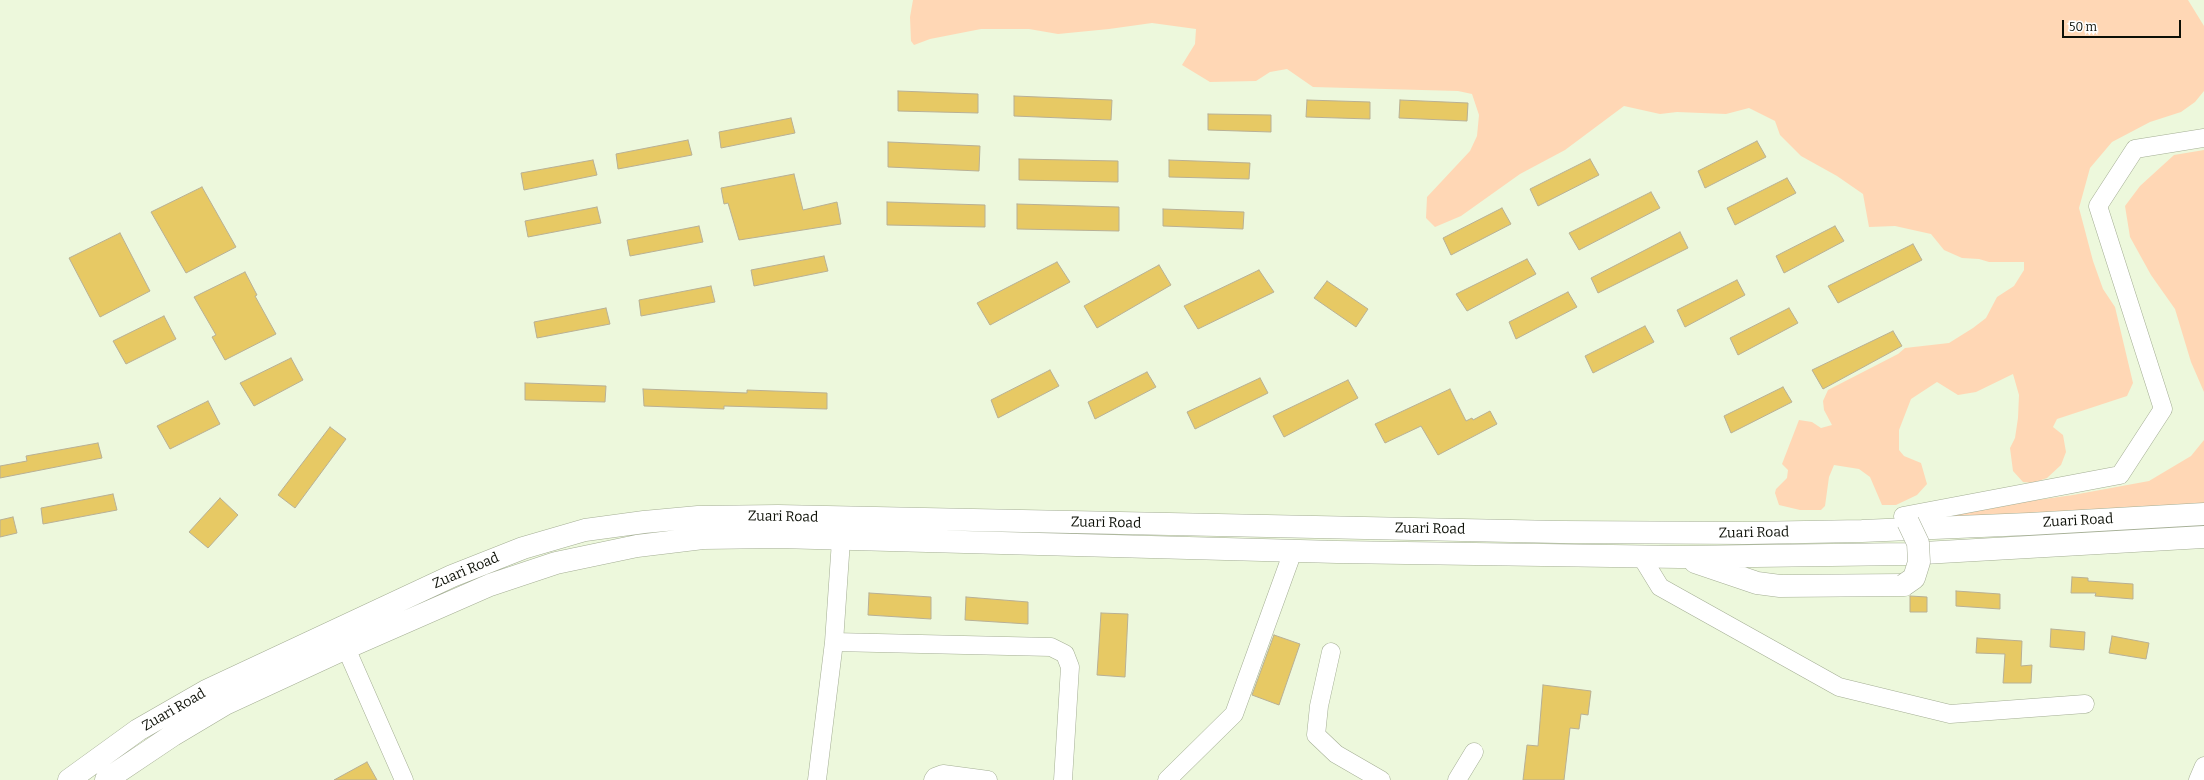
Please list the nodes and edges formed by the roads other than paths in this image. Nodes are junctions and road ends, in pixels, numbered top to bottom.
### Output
1 (2204, 138) edge
2 (2204, 514) edge
3 (1905, 519) junction
4 (842, 528) junction
5 (1680, 533) junction
6 (2204, 537) edge
7 (1293, 551) junction
8 (1641, 556) junction
9 (1680, 557) junction
10 (834, 642) junction
11 (346, 648) junction
12 (1331, 652) dead end
13 (2085, 704) dead end
14 (1474, 752) dead end
15 (2204, 766) edge
16 (69, 780) edge
17 (106, 780) edge
18 (404, 780) edge
19 (817, 780) edge
20 (933, 780) edge
21 (988, 780) edge
22 (1063, 780) edge
23 (1168, 780) edge
24 (1381, 780) edge
25 (1457, 780) edge
26 (2198, 780) edge

1 - 3 street
2 - 5 highway, Zuari Road
3 - 5 highway
3 - 9 highway, bridge
4 - 5 highway, Zuari Road
4 - 7 highway, Zuari Road
4 - 10 street
4 - 11 highway, Zuari Road
4 - 16 highway, Zuari Road
6 - 9 highway, Zuari Road
7 - 8 highway, Zuari Road
7 - 23 street
8 - 9 highway, Zuari Road
8 - 13 street
10 - 19 street
10 - 22 street
11 - 17 highway, Zuari Road
11 - 18 street
12 - 24 street
14 - 25 street
15 - 26 street
20 - 21 street

